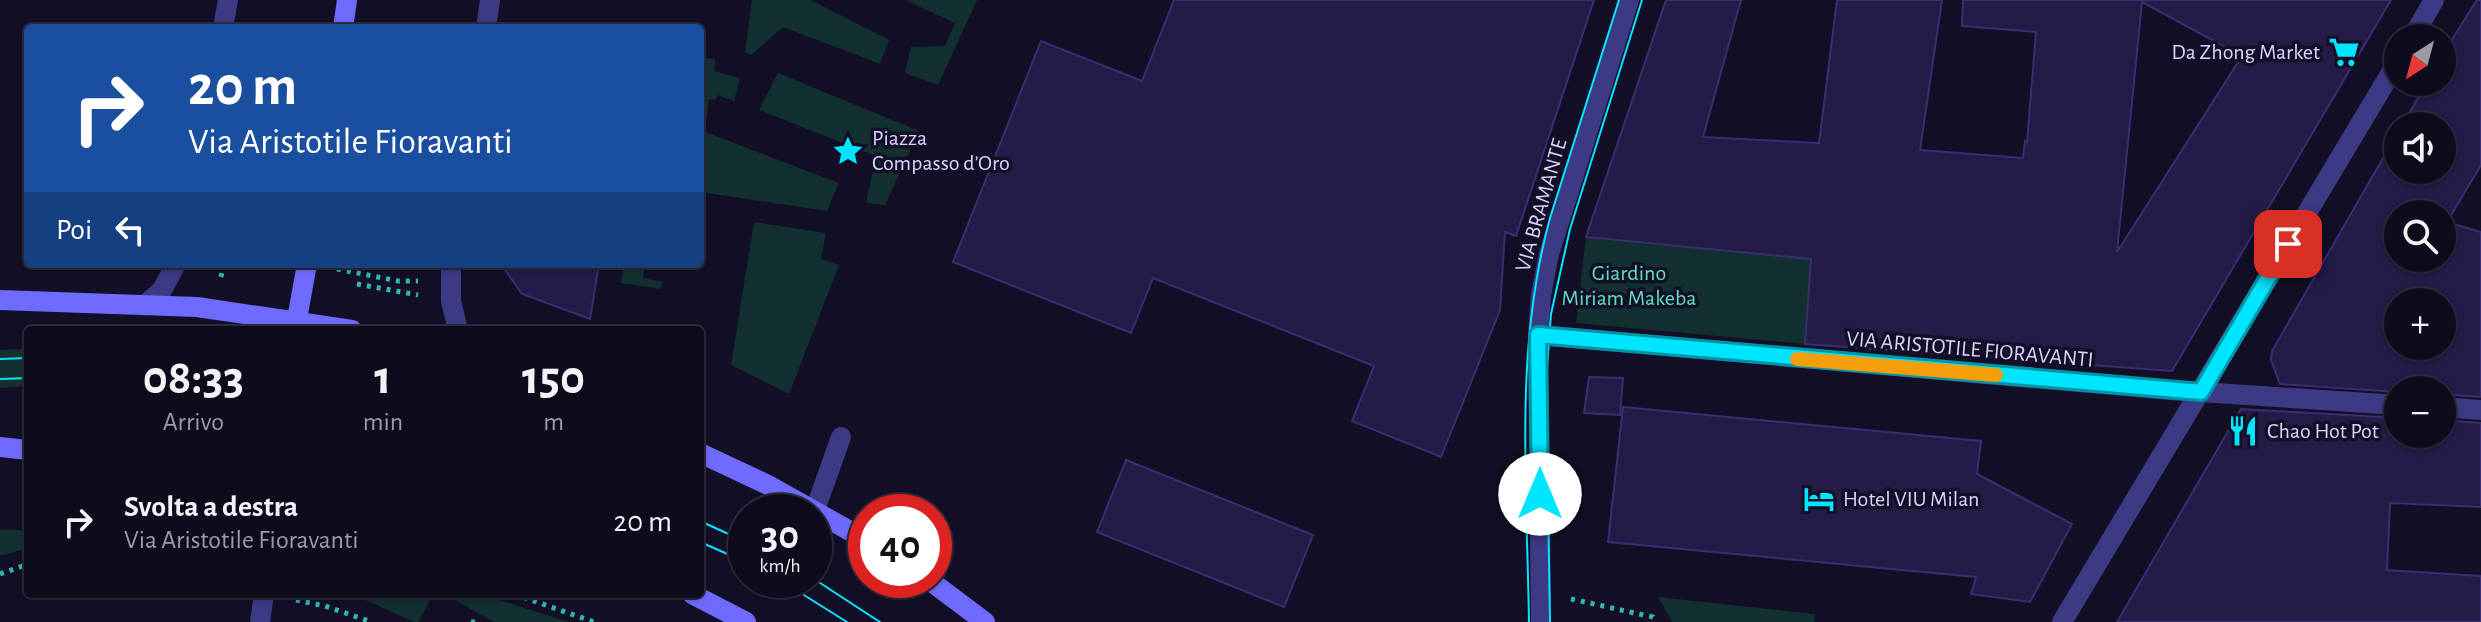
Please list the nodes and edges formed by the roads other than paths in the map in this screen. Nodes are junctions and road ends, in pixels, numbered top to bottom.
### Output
1 (228, 0) edge
2 (347, 0) edge
3 (490, 0) edge
4 (1629, 0) edge
5 (2434, 0) edge
6 (224, 24) edge
7 (344, 24) edge
8 (487, 24) edge
9 (2420, 24) edge
10 (2384, 85) edge
11 (174, 268) edge
12 (316, 268) edge
13 (451, 272) edge
14 (0, 300) edge
15 (146, 304) junction
16 (294, 326) edge
17 (299, 326) edge
18 (457, 326) edge
19 (1538, 335) junction
20 (2201, 392) junction
21 (2384, 404) edge
22 (2456, 408) edge
23 (2481, 410) edge
24 (841, 437) dead end
25 (24, 441) edge
26 (0, 445) edge
27 (24, 449) edge
28 (704, 455) edge
29 (783, 494) edge
30 (821, 494) edge
31 (952, 597) edge
32 (271, 598) edge
33 (700, 598) edge
34 (260, 622) edge
35 (746, 622) edge
36 (985, 622) edge
37 (1541, 622) edge
38 (2062, 622) edge

1 - 6 street
2 - 7 main road
3 - 8 street
4 - 19 street, VIA BRAMANTE
5 - 9 street
10 - 20 street
11 - 15 street
12 - 17 main road
13 - 18 street
14 - 15 main road
15 - 16 main road
19 - 20 street, VIA ARISTOTILE FIORAVANTI
19 - 37 street, VIA BRAMANTE
20 - 21 street, VIA ARISTOTILE FIORAVANTI
20 - 38 street
22 - 23 street
24 - 30 street
25 - 26 main road
26 - 27 main road
28 - 29 main road
31 - 36 main road
32 - 34 street
33 - 35 main road

